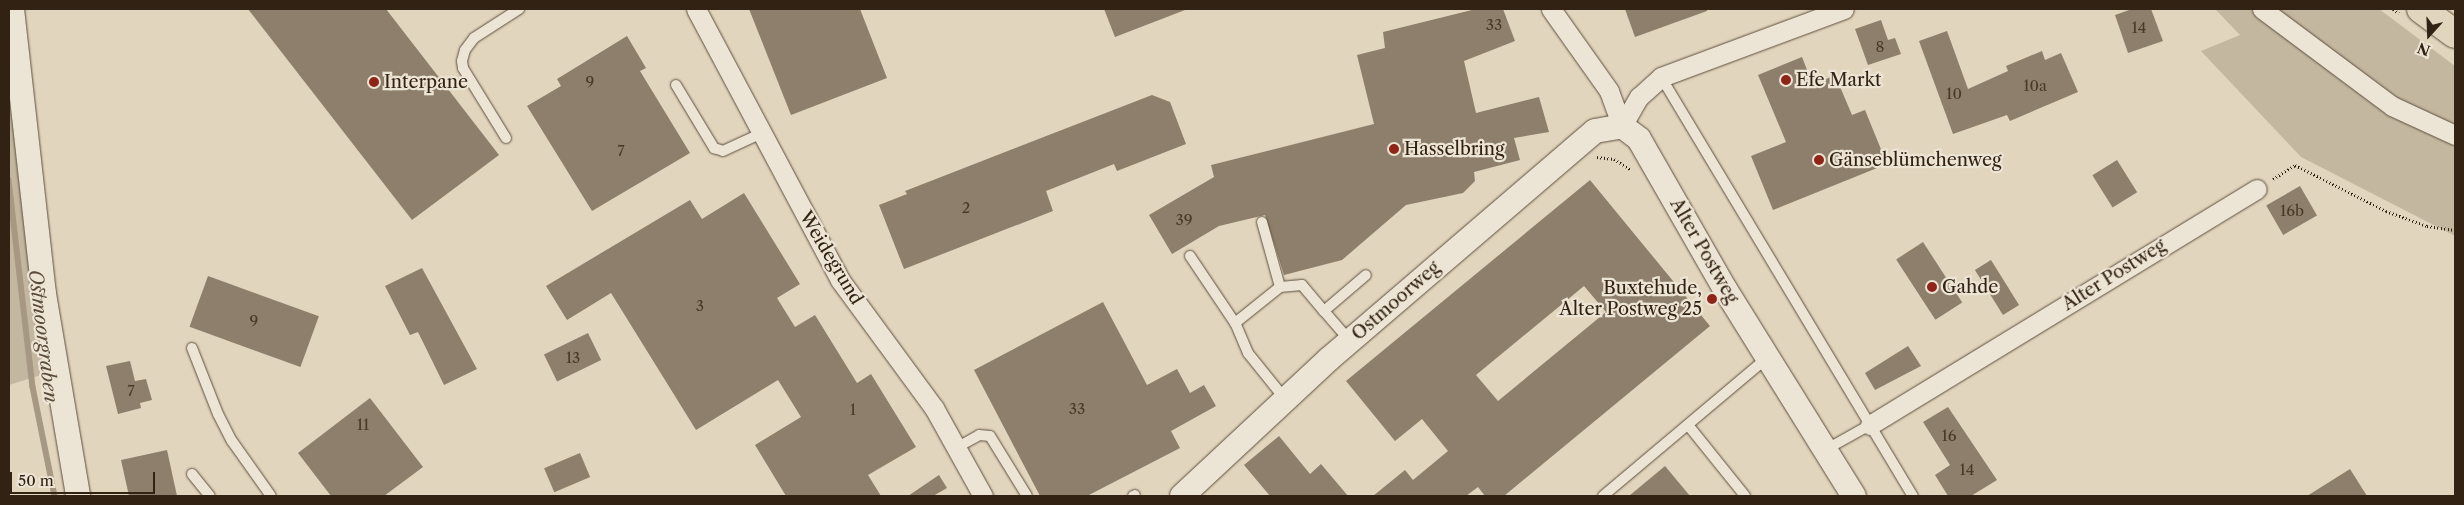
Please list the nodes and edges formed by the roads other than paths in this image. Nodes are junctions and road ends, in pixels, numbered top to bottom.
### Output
1 (12, 9) edge
2 (519, 9) edge
3 (696, 9) edge
4 (1551, 9) edge
5 (1844, 9) edge
6 (2262, 9) edge
7 (2421, 9) edge
8 (2455, 34) edge
9 (1661, 77) junction
10 (676, 85) dead end
11 (1622, 126) junction
12 (762, 133) junction
13 (2455, 135) edge
14 (506, 138) dead end
15 (2257, 189) road end
16 (1262, 222) dead end
17 (1190, 256) dead end
18 (1366, 275) dead end
19 (1280, 287) junction
20 (1324, 311) junction
21 (1235, 323) junction
22 (1350, 341) junction
23 (192, 348) dead end
24 (1768, 357) junction
25 (1285, 399) junction
26 (1688, 426) junction
27 (1870, 426) junction
28 (956, 448) junction
29 (1825, 450) junction
30 (192, 474) dead end
31 (78, 496) edge
32 (210, 496) edge
33 (272, 496) edge
34 (983, 496) edge
35 (1027, 496) edge
36 (1182, 496) edge
37 (1603, 496) edge
38 (1745, 496) edge
39 (1854, 496) edge
40 (1913, 496) edge

1 - 31 street
2 - 14 lane
3 - 12 street, Weidegrund
4 - 11 street, Alter Postweg
5 - 9 street
6 - 13 street
7 - 8 main road
9 - 11 street
9 - 27 lane
10 - 12 lane
11 - 22 street, Ostmoorweg
11 - 24 street, Alter Postweg
12 - 28 street, Weidegrund
15 - 27 street, Alter Postweg
16 - 19 lane
17 - 21 lane
18 - 20 lane
19 - 20 lane
19 - 21 lane
20 - 22 lane
21 - 25 lane
22 - 25 street, Ostmoorweg
23 - 33 lane
24 - 26 lane
24 - 29 street, Alter Postweg
25 - 36 street, Ostmoorweg
26 - 37 lane
26 - 38 lane
27 - 29 lane
27 - 40 lane
28 - 34 street, Weidegrund
28 - 35 lane
29 - 39 street, Alter Postweg
30 - 32 lane

